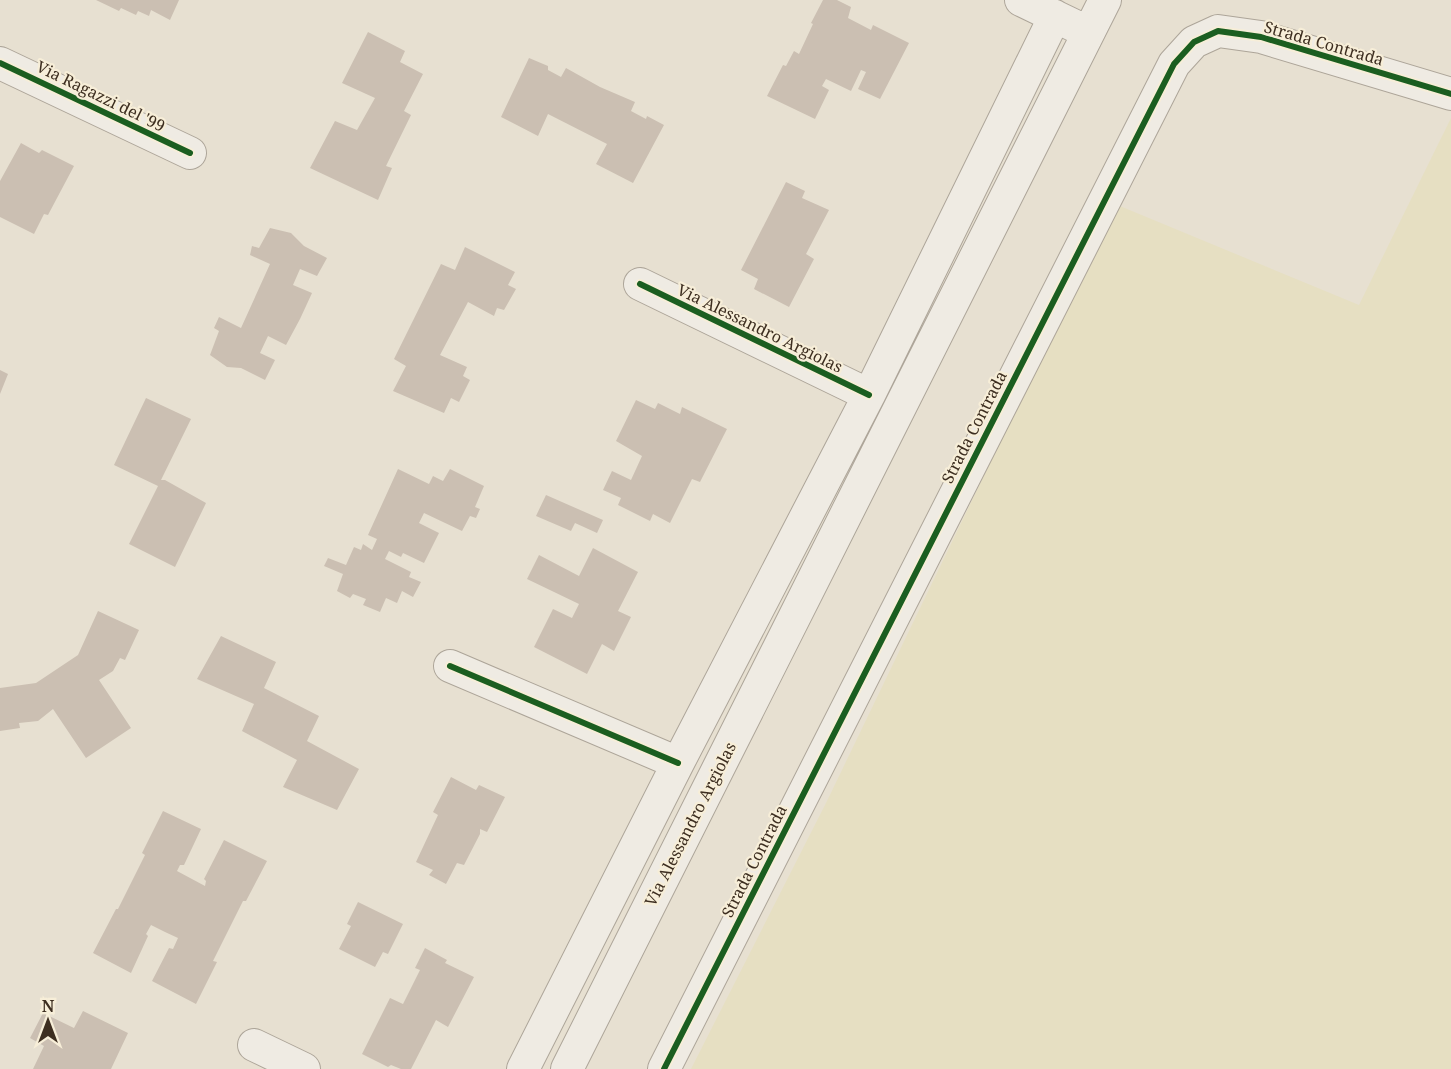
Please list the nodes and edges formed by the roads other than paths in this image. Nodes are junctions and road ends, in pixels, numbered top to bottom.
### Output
1 (1021, 0) edge
2 (1105, 0) edge
3 (1055, 16) junction
4 (1089, 33) junction
5 (0, 63) edge
6 (1451, 94) edge
7 (190, 153) dead end
8 (639, 284) dead end
9 (869, 395) junction
10 (450, 666) dead end
11 (678, 763) junction
12 (255, 1045) dead end
13 (304, 1069) edge
14 (523, 1069) edge
15 (567, 1069) edge
16 (664, 1069) edge

1 - 3 street
2 - 4 street, Via Alessandro Argiolas
3 - 4 street
3 - 9 street
4 - 15 street, Via Alessandro Argiolas
5 - 7 street, Via Ragazzi del '99
6 - 16 street, Strada Contrada
8 - 9 street, Via Alessandro Argiolas
9 - 11 street
10 - 11 street
11 - 14 street
12 - 13 street

